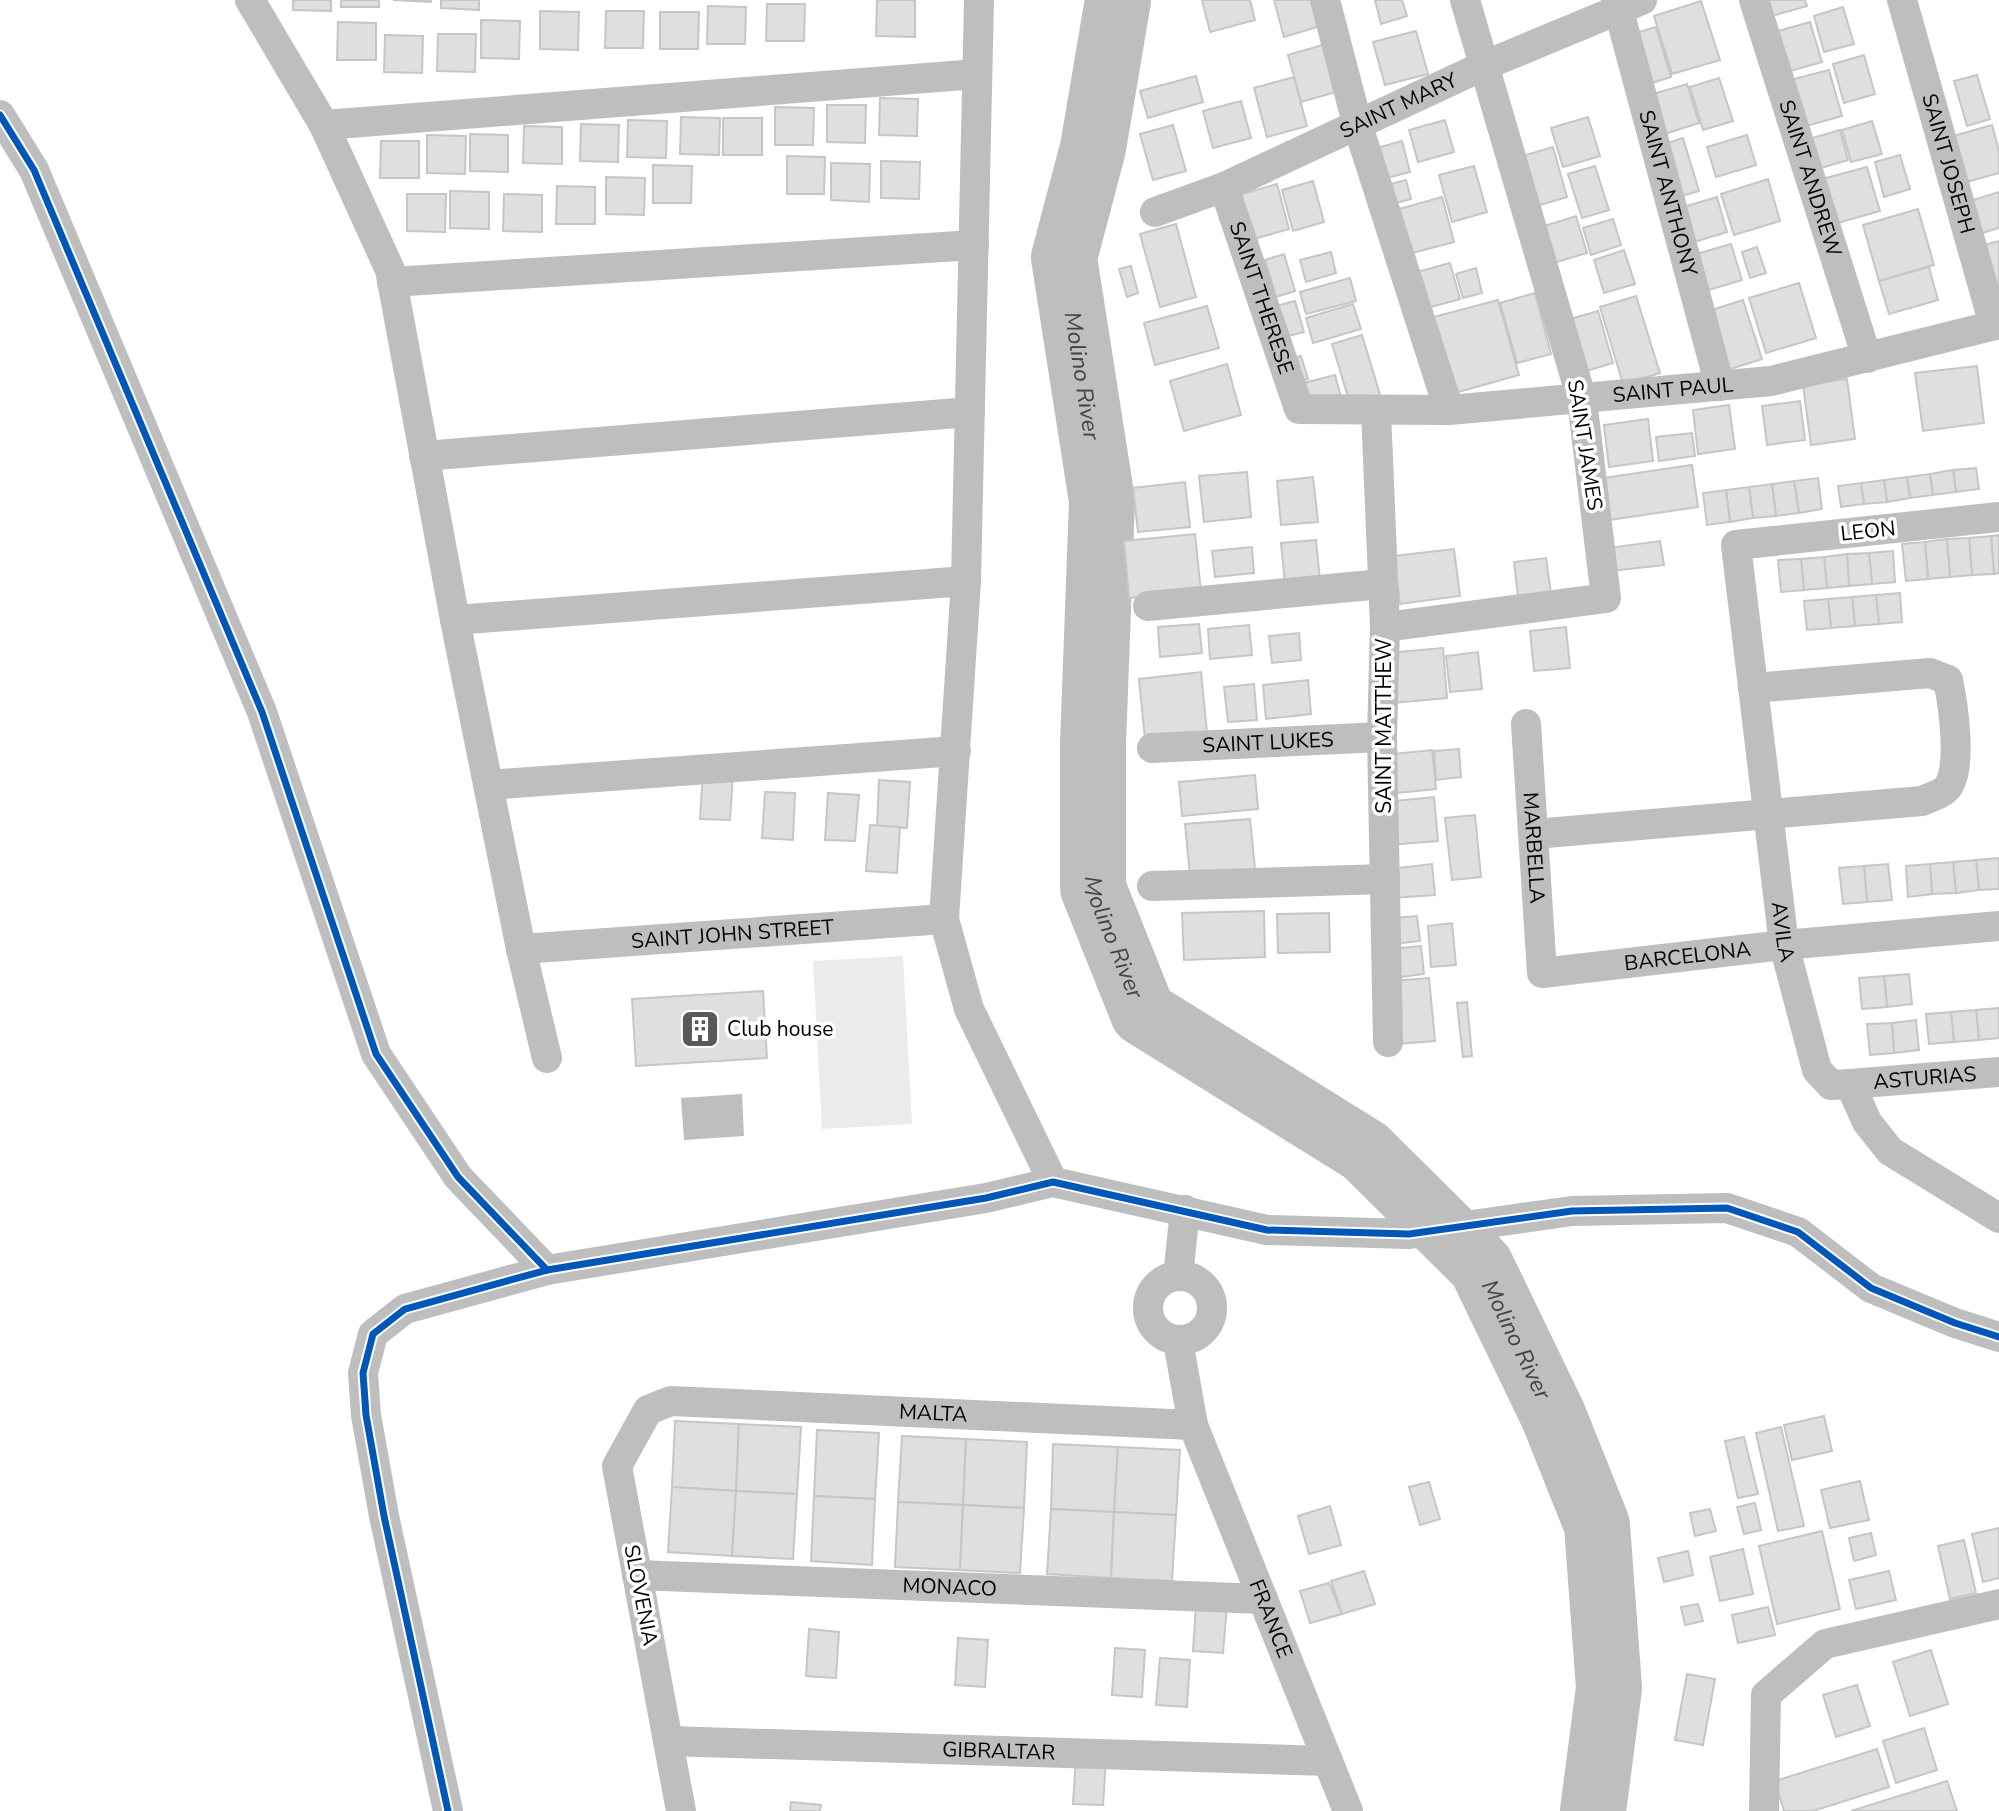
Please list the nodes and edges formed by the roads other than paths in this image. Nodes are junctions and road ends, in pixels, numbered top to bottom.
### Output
1 (250, 0) edge
2 (979, 0) edge
3 (1325, 0) edge
4 (1465, 0) edge
5 (1754, 0) edge
6 (1902, 0) edge
7 (1625, 3) edge
8 (1483, 66) junction
9 (977, 74) junction
10 (0, 115) edge
11 (1357, 123) junction
12 (324, 125) junction
13 (1224, 187) junction
14 (1155, 212) dead end
15 (974, 245) junction
16 (392, 282) junction
17 (1997, 325) edge
18 (1867, 358) junction
19 (1720, 386) junction
20 (1582, 400) junction
21 (1299, 409) joint
22 (1376, 411) junction
23 (1449, 411) junction
24 (970, 412) junction
25 (424, 456) junction
26 (1999, 517) edge
27 (1736, 545) joint
28 (967, 581) junction
29 (1381, 584) junction
30 (1148, 606) dead end
31 (454, 620) junction
32 (1385, 627) junction
33 (1753, 688) junction
34 (1525, 724) dead end
35 (1382, 737) junction
36 (1152, 748) dead end
37 (956, 751) junction
38 (488, 785) junction
39 (1768, 812) junction
40 (1534, 834) junction
41 (1385, 880) junction
42 (1152, 887) dead end
43 (944, 919) junction
44 (1999, 926) edge
45 (1784, 946) junction
46 (521, 949) junction
47 (1542, 974) joint
48 (1388, 1042) dead end
49 (547, 1058) dead end
50 (1999, 1072) edge
51 (1850, 1084) junction
52 (1053, 1182) junction
53 (1185, 1210) junction
54 (1999, 1218) edge
55 (547, 1270) junction
56 (1178, 1276) junction
57 (1999, 1338) edge
58 (1178, 1340) junction
59 (671, 1401) joint
60 (1193, 1425) junction
61 (638, 1575) junction
62 (1263, 1599) junction
63 (1999, 1604) edge
64 (668, 1741) junction
65 (1328, 1761) junction
66 (448, 1811) edge
67 (681, 1811) edge
68 (1348, 1811) edge
69 (1764, 1811) edge

1 - 12 street
2 - 9 street
3 - 11 street
4 - 8 street, SAINT JAMES
5 - 18 street, SAINT ANDREW
6 - 17 street, SAINT JOSEPH
7 - 8 street, SAINT MARY
7 - 19 street, SAINT ANTHONY
8 - 11 street, SAINT MARY
8 - 20 street, SAINT JAMES
9 - 12 street
9 - 15 street
10 - 55 street
11 - 13 street, SAINT MARY
11 - 23 street
12 - 16 street
13 - 14 street, SAINT MARY
13 - 21 street, SAINT THERESE
15 - 16 street
15 - 24 street
16 - 25 street
17 - 18 street, SAINT PAUL
18 - 19 street, SAINT PAUL
19 - 20 street, SAINT PAUL
20 - 23 street, SAINT PAUL
20 - 32 street, SAINT JAMES
21 - 22 street, SAINT PAUL
22 - 23 street, SAINT PAUL
22 - 29 street, SAINT MATTHEW
24 - 25 street
24 - 28 street
25 - 31 street
26 - 27 street, LEON
27 - 33 street, AVILA
28 - 31 street
28 - 37 street
29 - 30 street
29 - 32 street, SAINT MATTHEW
31 - 38 street
32 - 35 street, SAINT MATTHEW
33 - 39 street, AVILA
33 - 39 street
34 - 40 street, MARBELLA
35 - 36 street, SAINT LUKES
35 - 41 street, SAINT MATTHEW
37 - 38 street
37 - 43 street
38 - 46 street
39 - 40 street
39 - 45 street, AVILA
40 - 47 street, MARBELLA
41 - 42 street
41 - 48 street, SAINT MATTHEW
43 - 46 street, SAINT JOHN STREET
43 - 52 street
44 - 45 street, BARCELONA
45 - 47 street, BARCELONA
45 - 51 street, AVILA
46 - 49 street
50 - 51 street, ASTURIAS
51 - 54 street
52 - 53 street
52 - 55 street
53 - 56 street
53 - 57 street
55 - 66 street
56 - 58 street
56 - 58 street
58 - 60 street, FRANCE
59 - 60 street, MALTA
59 - 61 street, SLOVENIA
60 - 62 street, FRANCE
61 - 62 street, MONACO
61 - 64 street, SLOVENIA
62 - 65 street, FRANCE
63 - 69 street
64 - 65 street, GIBRALTAR
64 - 67 street, SLOVENIA
65 - 68 street, FRANCE

